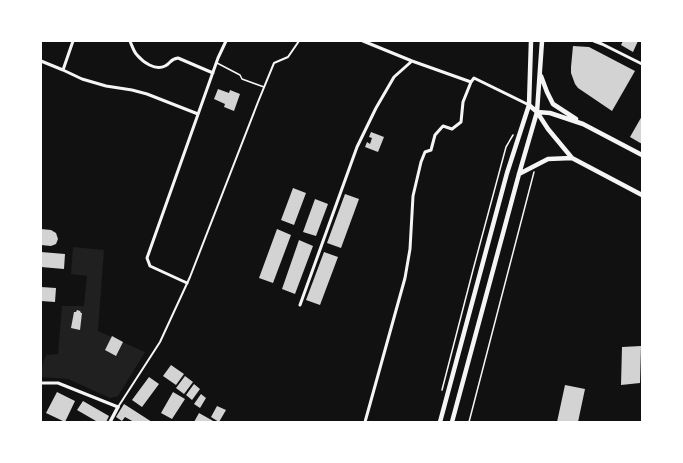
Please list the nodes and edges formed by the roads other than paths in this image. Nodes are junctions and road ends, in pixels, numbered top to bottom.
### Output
1 (73, 41) edge
2 (130, 41) edge
3 (226, 41) edge
4 (299, 41) edge
5 (363, 41) edge
6 (531, 41) edge
7 (542, 41) edge
8 (594, 41) edge
9 (41, 61) edge
10 (412, 61) junction
11 (216, 63) junction
12 (642, 64) edge
13 (62, 70) junction
14 (213, 72) junction
15 (540, 73) junction
16 (470, 82) junction
17 (264, 87) junction
18 (529, 106) junction
19 (537, 112) junction
20 (198, 114) junction
21 (583, 124) junction
22 (642, 155) edge
23 (572, 158) junction
24 (519, 174) junction
25 (642, 195) edge
26 (187, 283) junction
27 (300, 305) dead end
28 (41, 383) edge
29 (118, 407) junction
30 (110, 422) edge
31 (365, 422) edge
32 (440, 422) edge
33 (452, 422) edge

1 - 13 street
2 - 14 street
3 - 11 street
4 - 17 street
5 - 10 street
6 - 18 main road
7 - 15 main road
8 - 12 street
9 - 13 street
10 - 16 street
10 - 27 street
11 - 14 street
11 - 17 lane
13 - 20 street
14 - 20 street
15 - 19 main road
15 - 21 main road
16 - 18 street
16 - 31 street
17 - 26 street
18 - 19 main road
18 - 32 main road
19 - 21 main road
19 - 23 main road
19 - 24 main road
20 - 26 street
21 - 22 main road
23 - 24 main road
23 - 25 main road
24 - 33 main road
26 - 29 street
28 - 29 street
29 - 30 street

